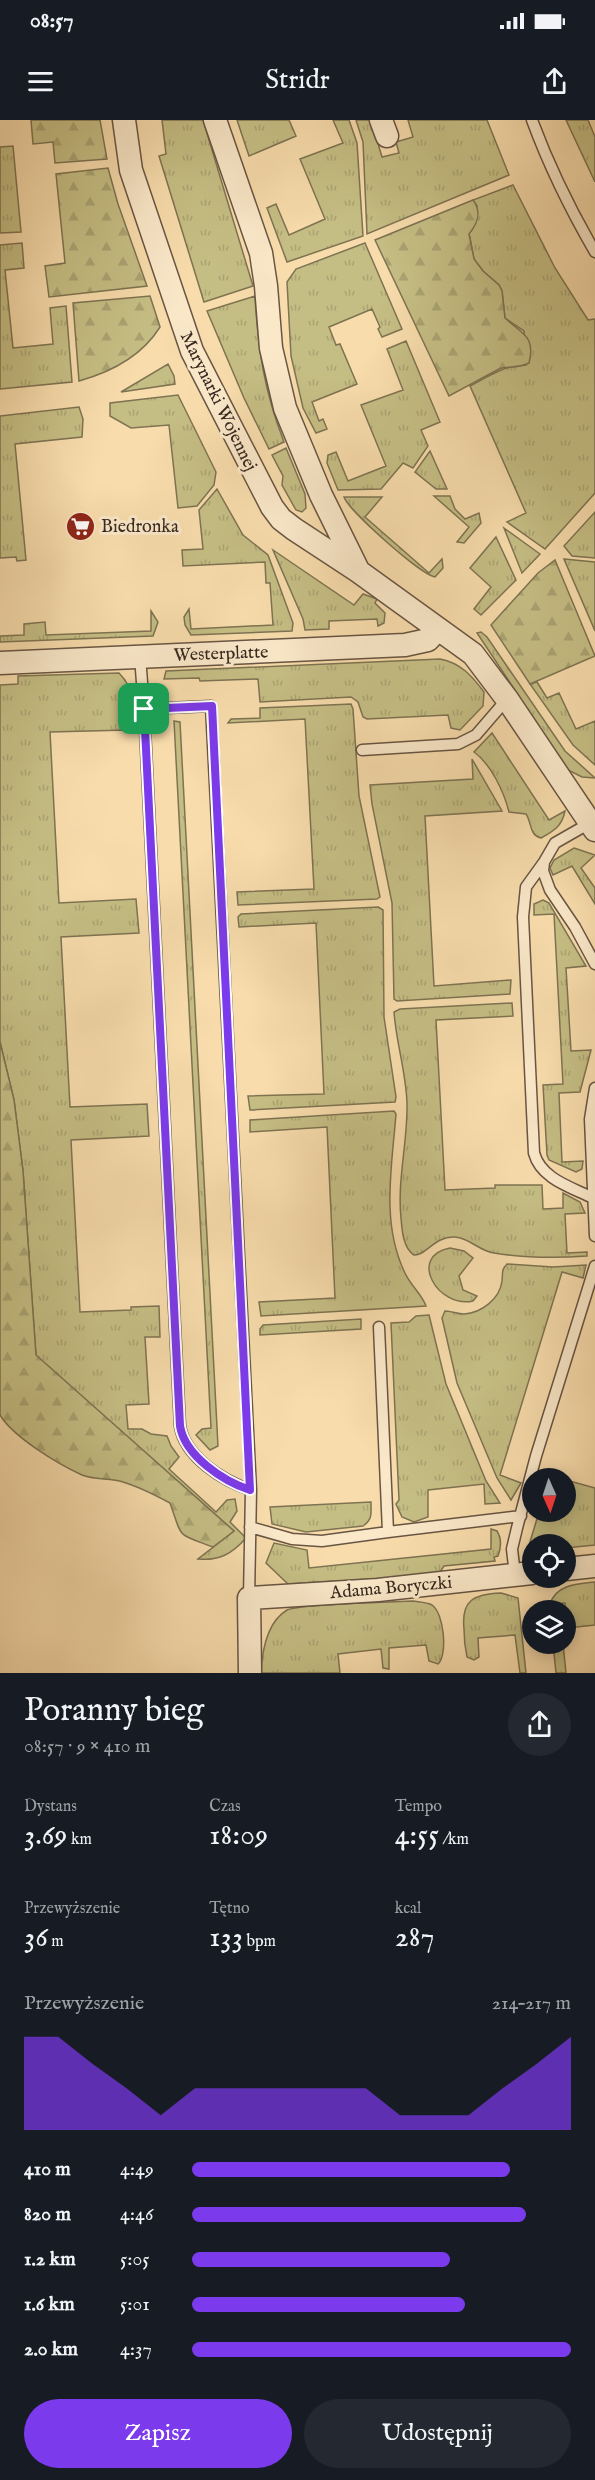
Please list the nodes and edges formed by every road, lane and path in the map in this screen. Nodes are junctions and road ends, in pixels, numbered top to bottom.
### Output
1 (124, 120) edge
2 (215, 120) edge
3 (531, 120) edge
4 (595, 252) edge
5 (358, 571) junction
6 (437, 630) junction
7 (140, 656) junction
8 (0, 663) edge
9 (507, 699) junction
10 (144, 709) junction
11 (362, 750) dead end
12 (592, 826) edge
13 (544, 862) junction
14 (595, 964) edge
15 (595, 1088) edge
16 (593, 1198) junction
17 (595, 1236) edge
18 (595, 1266) edge
19 (379, 1327) dead end
20 (250, 1490) junction
21 (521, 1516) junction
22 (250, 1527) junction
23 (388, 1532) junction
24 (595, 1566) edge
25 (576, 1568) edge
26 (522, 1570) edge
27 (522, 1574) edge
28 (249, 1598) junction
29 (250, 1673) edge

1 - 5 street, Marynarki Wojennej
2 - 5 street, Marynarki Wojennej
3 - 4 lane
5 - 6 street, Marynarki Wojennej
6 - 7 street, Westerplatte
6 - 9 street, Marynarki Wojennej
7 - 8 street, Westerplatte
7 - 10 lane
9 - 11 lane
9 - 12 street, Marynarki Wojennej
10 - 20 lane
10 - 20 lane
12 - 13 lane
13 - 14 lane
13 - 16 lane
15 - 16 lane
16 - 17 lane
18 - 21 lane
19 - 23 lane
20 - 22 lane
21 - 23 lane
21 - 26 lane
22 - 23 lane
22 - 28 lane
24 - 25 street
27 - 28 street, Adama Boryczki
28 - 29 street

